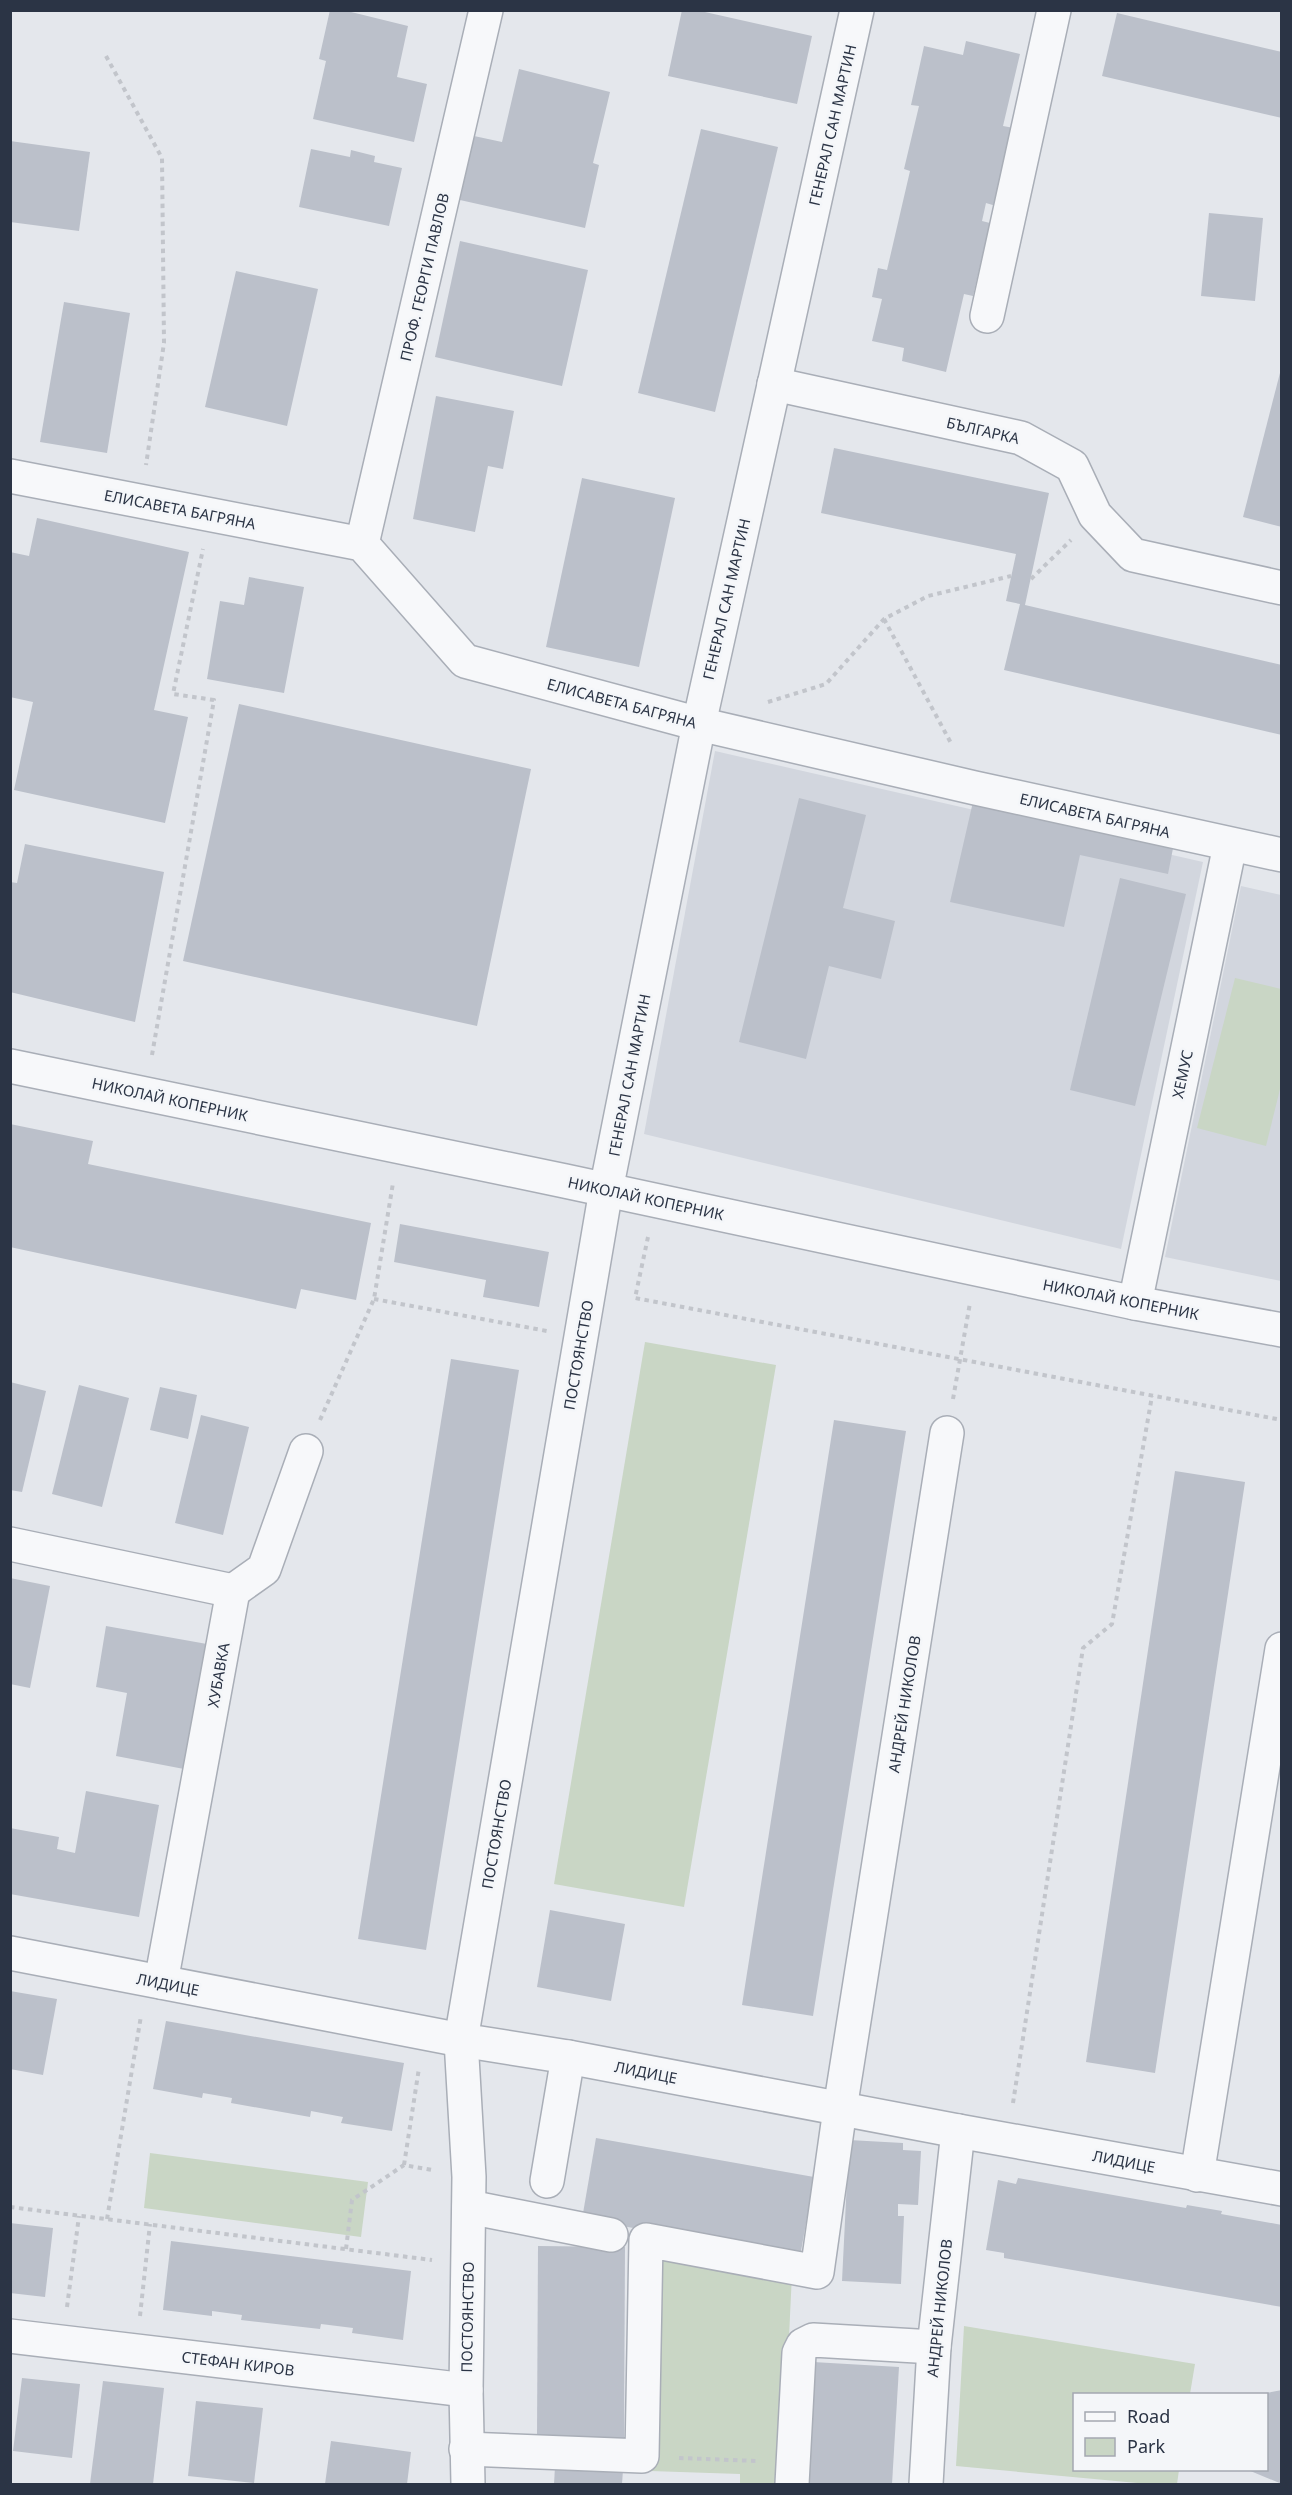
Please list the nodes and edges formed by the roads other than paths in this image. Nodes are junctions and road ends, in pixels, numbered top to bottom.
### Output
1 (486, 10) edge
2 (857, 10) edge
3 (1054, 10) edge
4 (987, 316) dead end
5 (774, 384) junction
6 (10, 476) edge
7 (362, 544) junction
8 (1281, 588) edge
9 (699, 724) junction
10 (1230, 845) junction
11 (1281, 855) edge
12 (10, 1066) edge
13 (606, 1190) junction
14 (1135, 1303) junction
15 (1281, 1330) edge
16 (947, 1433) road end
17 (306, 1451) road end
18 (10, 1544) edge
19 (233, 1591) junction
20 (1281, 1649) edge
21 (10, 1953) edge
22 (154, 1981) junction
23 (461, 2040) junction
24 (568, 2057) junction
25 (840, 2109) junction
26 (958, 2131) junction
27 (1197, 2175) junction
28 (547, 2181) dead end
29 (1281, 2189) edge
30 (469, 2207) junction
31 (611, 2235) dead end
32 (10, 2336) edge
33 (934, 2347) junction
34 (466, 2390) junction
35 (466, 2449) junction
36 (468, 2484) edge
37 (792, 2484) edge
38 (926, 2484) edge

1 - 7 street, ПРОФ. ГЕОРГИ ПАВЛОВ
2 - 5 street, ГЕНЕРАЛ САН МАРТИН
3 - 4 street
5 - 8 street, БЪЛГАРКА
5 - 9 street, ГЕНЕРАЛ САН МАРТИН
6 - 7 street, ЕЛИСАВЕТА БАГРЯНА
7 - 9 street, ЕЛИСАВЕТА БАГРЯНА
9 - 10 street, ЕЛИСАВЕТА БАГРЯНА
9 - 13 street, ГЕНЕРАЛ САН МАРТИН
10 - 11 street, ЕЛИСАВЕТА БАГРЯНА
10 - 14 street, ХЕМУС
12 - 13 street, НИКОЛАЙ КОПЕРНИК
13 - 14 street, НИКОЛАЙ КОПЕРНИК
13 - 23 street, ПОСТОЯНСТВО
14 - 15 street, НИКОЛАЙ КОПЕРНИК
16 - 25 street, АНДРЕЙ НИКОЛОВ
17 - 19 street
18 - 19 street
19 - 22 street, ХУБАВКА
20 - 27 street
21 - 22 street, ЛИДИЦЕ
22 - 23 street, ЛИДИЦЕ
23 - 24 street, ЛИДИЦЕ
23 - 30 street, ПОСТОЯНСТВО
24 - 25 street, ЛИДИЦЕ
24 - 28 street
25 - 26 street, ЛИДИЦЕ
25 - 35 street, АНДРЕЙ НИКОЛОВ
26 - 27 street, ЛИДИЦЕ
26 - 33 street, АНДРЕЙ НИКОЛОВ
27 - 29 street, ЛИДИЦЕ
30 - 31 street
30 - 34 street, ПОСТОЯНСТВО
32 - 34 street, СТЕФАН КИРОВ
33 - 37 street
33 - 38 street, АНДРЕЙ НИКОЛОВ
34 - 35 street, ПОСТОЯНСТВО
35 - 36 street, ПОСТОЯНСТВО

